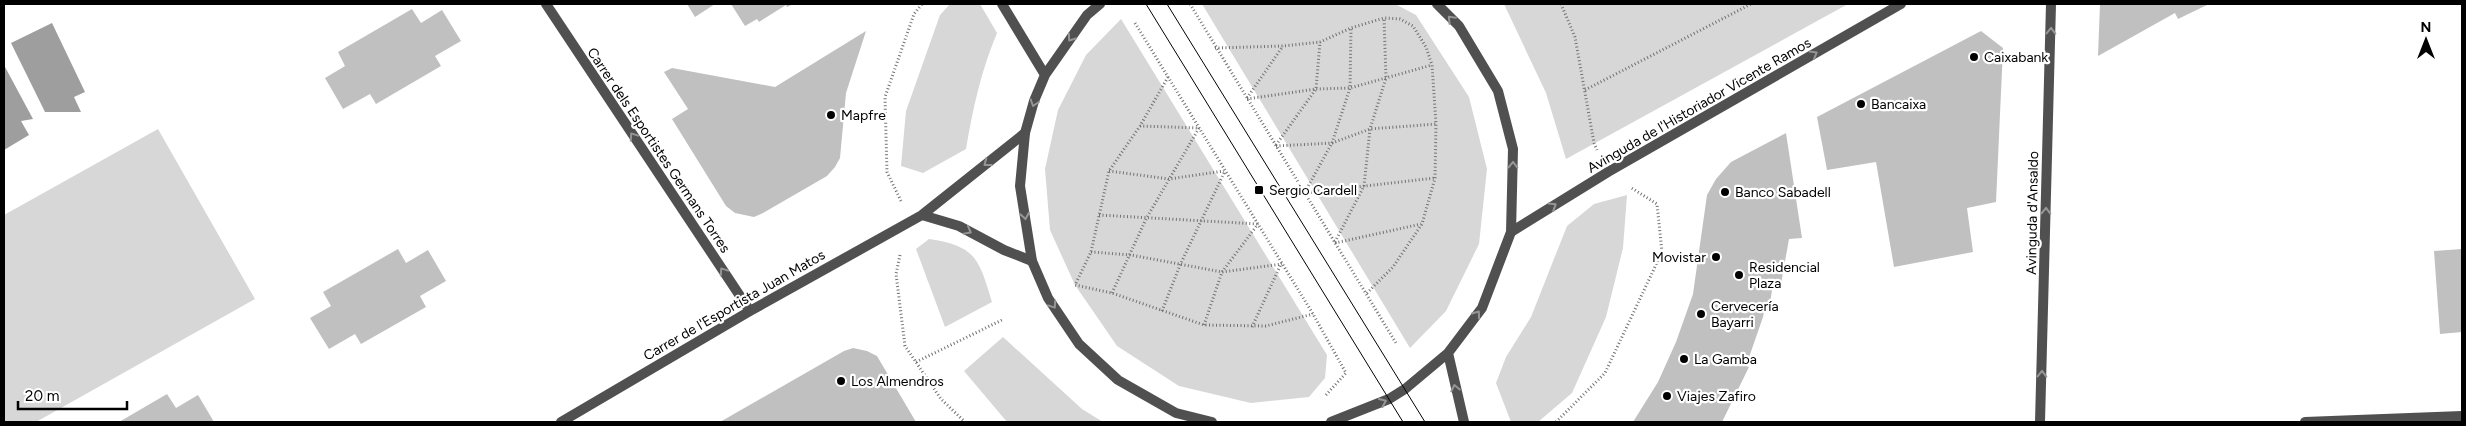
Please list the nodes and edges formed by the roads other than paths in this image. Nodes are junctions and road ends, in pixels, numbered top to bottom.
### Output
1 (546, 4) edge
2 (1002, 4) edge
3 (1100, 4) edge
4 (1437, 4) edge
5 (1901, 4) edge
6 (2051, 4) edge
7 (1045, 75) junction
8 (1025, 133) junction
9 (922, 215) junction
10 (1511, 232) junction
11 (1032, 261) junction
12 (750, 312) junction
13 (1448, 353) junction
14 (2462, 416) edge
15 (561, 422) edge
16 (1212, 422) edge
17 (1336, 422) edge
18 (1464, 422) edge
19 (2040, 422) edge
20 (2305, 422) edge

12 -> 1 street, Carrer dels Esportistes Germans Torres
2 - 7 street
3 -> 7 street
10 -> 4 street
10 -> 5 street, Avinguda de l'Historiador Vicente Ramos
19 -> 6 street, Avinguda d'Ansaldo
7 -> 8 street
8 -> 9 street, Carrer de l'Esportista Juan Matos
8 -> 11 street
9 -> 11 street
9 - 12 street, Carrer de l'Esportista Juan Matos
13 -> 10 street
11 -> 16 street
12 - 15 street, Carrer de l'Esportista Juan Matos
17 -> 13 street
18 -> 13 street
14 - 20 street

